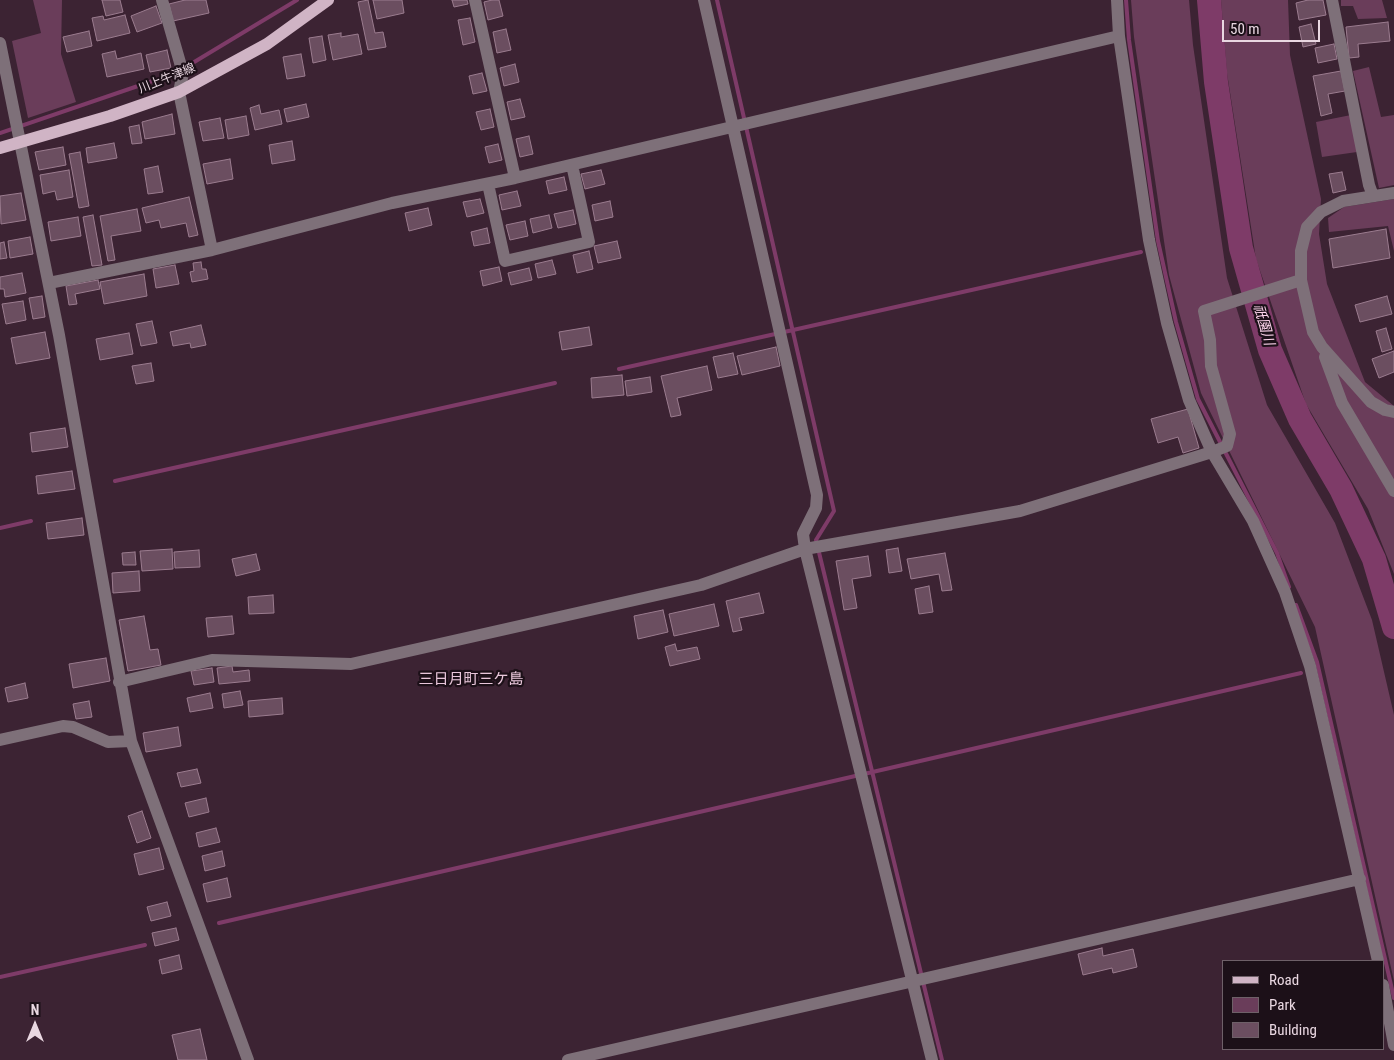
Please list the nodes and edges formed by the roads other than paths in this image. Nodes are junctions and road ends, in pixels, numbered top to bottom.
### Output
1 (162, 0) edge
2 (328, 0) edge
3 (475, 0) edge
4 (704, 0) edge
5 (1117, 0) edge
6 (1332, 0) edge
7 (1119, 36) junction
8 (0, 43) edge
9 (179, 92) junction
10 (733, 127) junction
11 (19, 131) junction
12 (0, 148) edge
13 (572, 165) junction
14 (516, 178) junction
15 (488, 184) junction
16 (1394, 193) edge
17 (1373, 196) junction
18 (212, 250) junction
19 (1301, 280) junction
20 (48, 283) junction
21 (1322, 347) junction
22 (1394, 412) edge
23 (1212, 452) junction
24 (1394, 491) edge
25 (805, 549) junction
26 (119, 682) junction
27 (0, 740) edge
28 (131, 741) junction
29 (1360, 879) junction
30 (1378, 960) edge
31 (913, 980) junction
32 (1384, 990) edge
33 (1394, 1045) edge
34 (248, 1060) edge
35 (568, 1060) edge
36 (932, 1060) edge

1 - 9 street
2 - 9 main road, 川上牛津線
3 - 14 street
4 - 10 street
5 - 7 street
6 - 17 street
7 - 10 street
7 - 23 street
8 - 11 street
9 - 11 main road, 川上牛津線
9 - 18 street
10 - 13 street
10 - 25 street
11 - 12 main road, 川上牛津線
11 - 20 street
13 - 14 street
13 - 15 street
14 - 15 street
15 - 18 street
16 - 17 street
17 - 19 street
18 - 20 street
19 - 21 street
19 - 23 street
20 - 26 street
21 - 22 street
21 - 24 street
23 - 25 street
23 - 29 street
25 - 26 street
25 - 31 street
26 - 28 street
27 - 28 street
28 - 34 street
29 - 30 street
29 - 31 street
31 - 35 street
31 - 36 street
32 - 33 street

